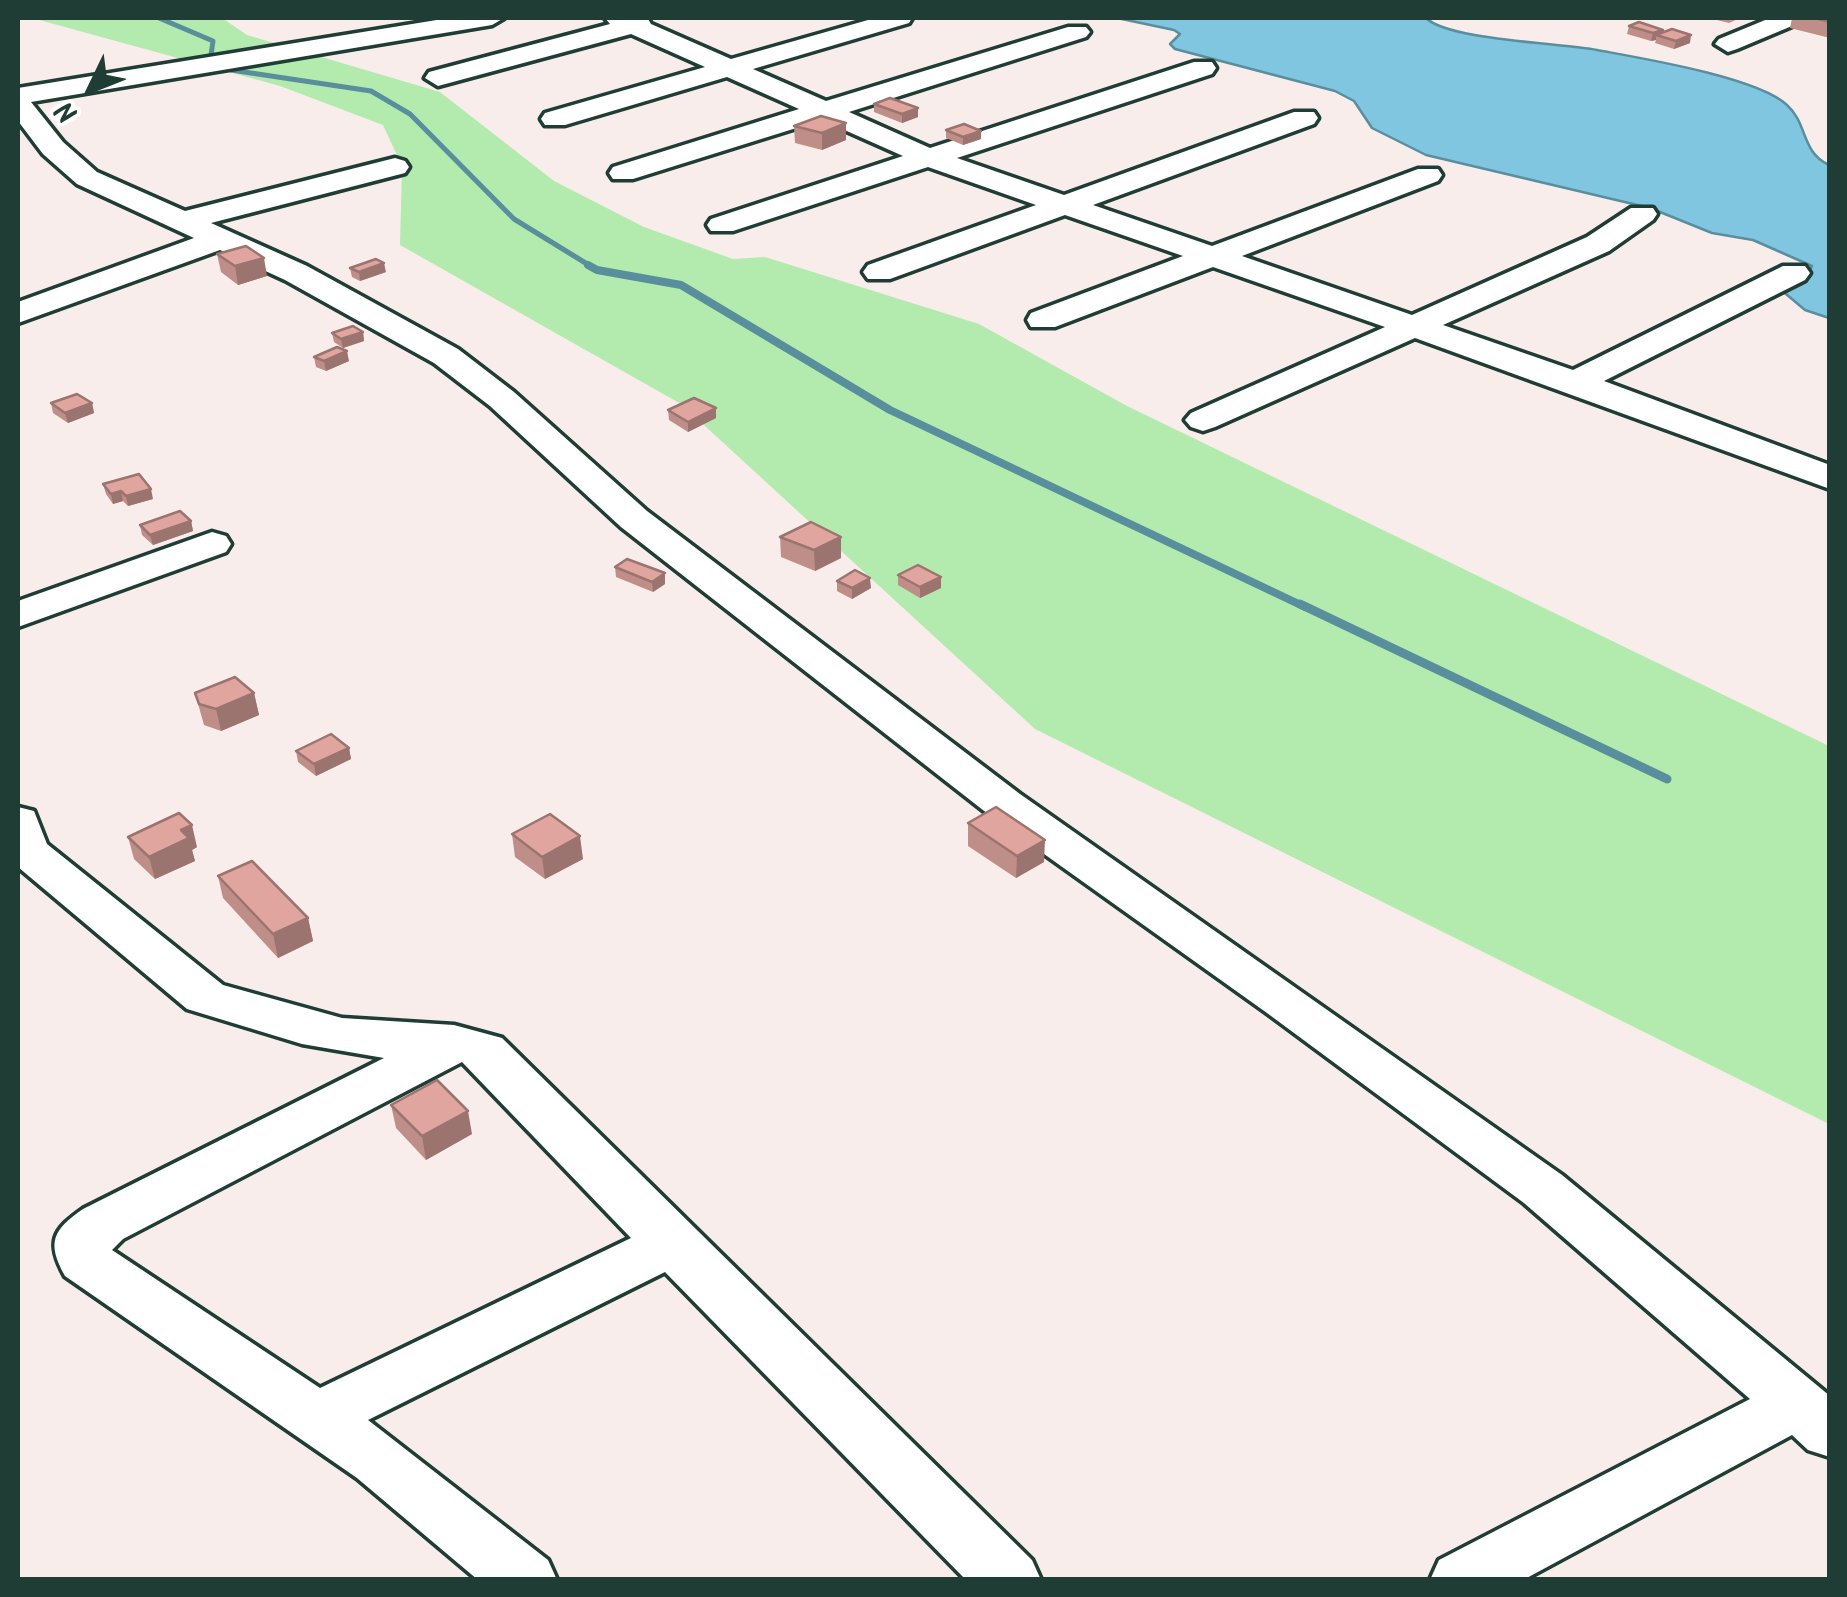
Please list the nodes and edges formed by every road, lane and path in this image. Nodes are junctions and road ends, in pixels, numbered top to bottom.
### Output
1 (492, 18) edge
2 (822, 18) edge
3 (900, 18) edge
4 (1790, 18) edge
5 (628, 21) edge
6 (858, 30) junction
7 (1078, 32) dead end
8 (1728, 44) dead end
9 (736, 68) junction
10 (1203, 68) dead end
11 (438, 78) dead end
12 (18, 96) edge
13 (18, 103) edge
14 (830, 109) junction
15 (1304, 118) dead end
16 (555, 119) dead end
17 (930, 158) junction
18 (395, 167) dead end
19 (622, 174) dead end
20 (1428, 174) dead end
21 (1064, 205) junction
22 (1642, 214) dead end
23 (722, 225) dead end
24 (199, 231) junction
25 (1209, 256) junction
26 (879, 272) dead end
27 (1794, 273) dead end
28 (18, 313) edge
29 (1043, 320) dead end
30 (1415, 327) junction
31 (1575, 382) junction
32 (1203, 420) dead end
33 (1830, 478) edge
34 (212, 544) dead end
35 (18, 616) edge
36 (18, 821) edge
37 (461, 1041) junction
38 (672, 1243) junction
39 (316, 1417) junction
40 (1813, 1418) edge
41 (525, 1580) edge
42 (1008, 1580) edge
43 (1462, 1580) edge

1 - 12 street
2 - 6 street
3 - 6 street
4 - 8 street
5 - 9 street
5 - 11 street
6 - 9 street
7 - 14 street
9 - 14 street
9 - 16 street
10 - 17 street
13 - 24 street
14 - 17 street
14 - 19 street
15 - 21 street
17 - 21 street
17 - 23 street
18 - 24 street
20 - 25 street
21 - 25 street
21 - 26 street
22 - 30 street
24 - 28 street
24 - 40 street
25 - 29 street
25 - 30 street
27 - 31 street
30 - 31 street
30 - 32 street
31 - 33 street
34 - 35 street
36 - 37 street
37 - 38 street
37 - 39 street
38 - 39 street
38 - 42 street
39 - 41 street
40 - 43 street

